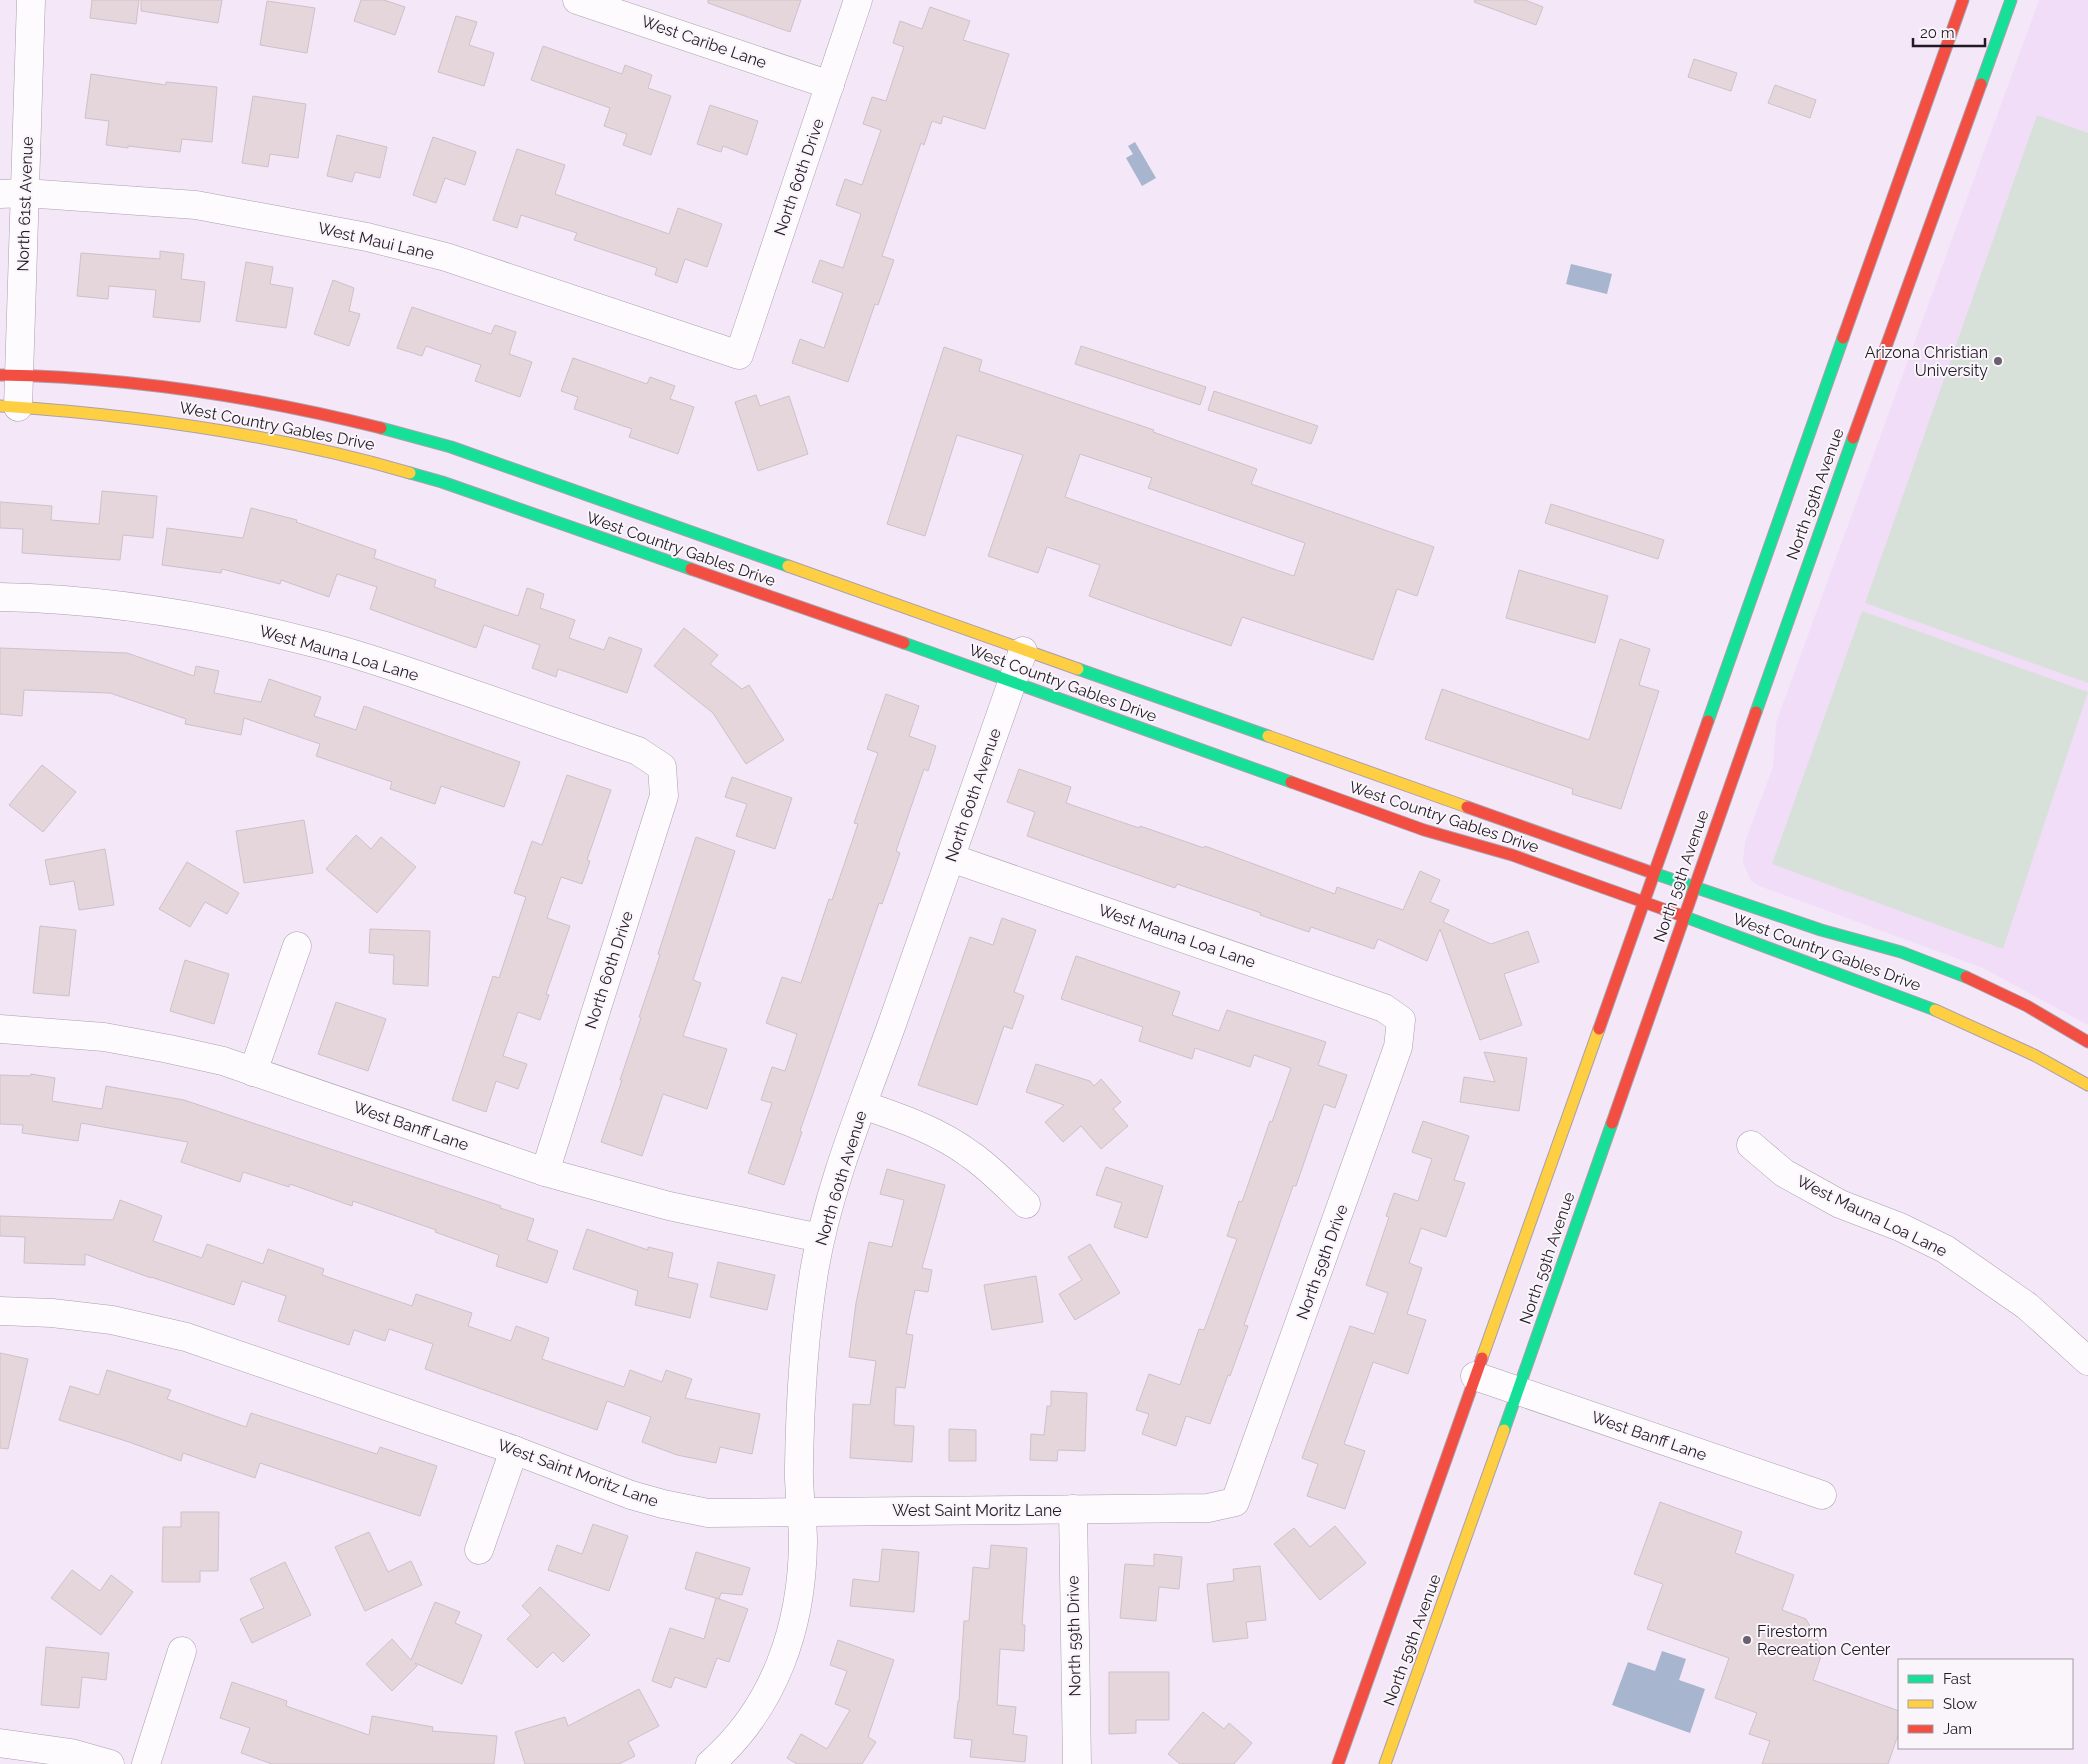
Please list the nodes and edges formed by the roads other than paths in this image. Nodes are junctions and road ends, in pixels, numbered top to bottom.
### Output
1 (31, 0) edge
2 (577, 0) edge
3 (858, 0) edge
4 (1963, 0) edge
5 (2011, 0) edge
6 (830, 85) junction
7 (13, 193) edge
8 (739, 355) joint
9 (10, 375) edge
10 (9, 407) edge
11 (0, 598) edge
12 (1023, 651) junction
13 (1012, 682) junction
14 (662, 767) joint
15 (950, 858) junction
16 (1654, 873) junction
17 (1695, 887) junction
18 (1643, 902) junction
19 (1685, 917) junction
20 (297, 946) dead end
21 (1401, 1020) joint
22 (0, 1029) edge
23 (2088, 1042) edge
24 (253, 1072) junction
25 (2088, 1085) edge
26 (863, 1106) junction
27 (1751, 1145) dead end
28 (545, 1172) junction
29 (1026, 1204) dead end
30 (820, 1238) junction
31 (0, 1311) edge
32 (2088, 1360) edge
33 (1475, 1376) junction
34 (1518, 1391) junction
35 (514, 1450) junction
36 (1822, 1495) dead end
37 (1235, 1502) joint
38 (1073, 1509) junction
39 (801, 1512) junction
40 (479, 1550) dead end
41 (182, 1651) dead end
42 (0, 1743) edge
43 (110, 1764) edge
44 (146, 1764) edge
45 (710, 1764) edge
46 (1077, 1764) edge
47 (1338, 1764) edge
48 (1385, 1764) edge

1 - 7 street, North 61st Avenue
2 - 6 street, West Caribe Lane
3 - 6 street, North 60th Drive
4 - 16 street, North 59th Avenue
5 - 17 street, North 59th Avenue
6 - 8 street, North 60th Drive
7 - 8 street, West Maui Lane
7 - 9 street, North 61st Avenue
9 - 10 street, North 61st Avenue
9 - 12 street, West Country Gables Drive
10 - 13 street, West Country Gables Drive
11 - 14 street, West Mauna Loa Lane
12 - 13 street, North 60th Avenue
12 - 16 street, West Country Gables Drive
13 - 15 street, North 60th Avenue
13 - 18 street, West Country Gables Drive
14 - 28 street, North 60th Drive
15 - 21 street, West Mauna Loa Lane
15 - 26 street, North 60th Avenue
16 - 17 street, West Country Gables Drive
16 - 18 street, North 59th Avenue
17 - 19 street, North 59th Avenue
17 - 23 street, West Country Gables Drive
18 - 19 street, West Country Gables Drive
18 - 33 street, North 59th Avenue
19 - 25 street, West Country Gables Drive
19 - 34 street, North 59th Avenue
20 - 24 street
21 - 37 street, North 59th Drive
22 - 24 street, West Banff Lane
24 - 28 street, West Banff Lane
26 - 29 street
26 - 30 street, North 60th Avenue
27 - 32 street, West Mauna Loa Lane
28 - 30 street, West Banff Lane
30 - 39 street, North 60th Avenue
31 - 35 street, West Saint Moritz Lane
33 - 34 street, West Banff Lane
33 - 47 street, North 59th Avenue
34 - 36 street, West Banff Lane
34 - 48 street, North 59th Avenue
35 - 39 street, West Saint Moritz Lane
35 - 40 street
37 - 38 street, West Saint Moritz Lane
38 - 39 street, West Saint Moritz Lane
38 - 46 street, North 59th Drive
39 - 45 street, North 60th Avenue
41 - 44 street
42 - 43 street

